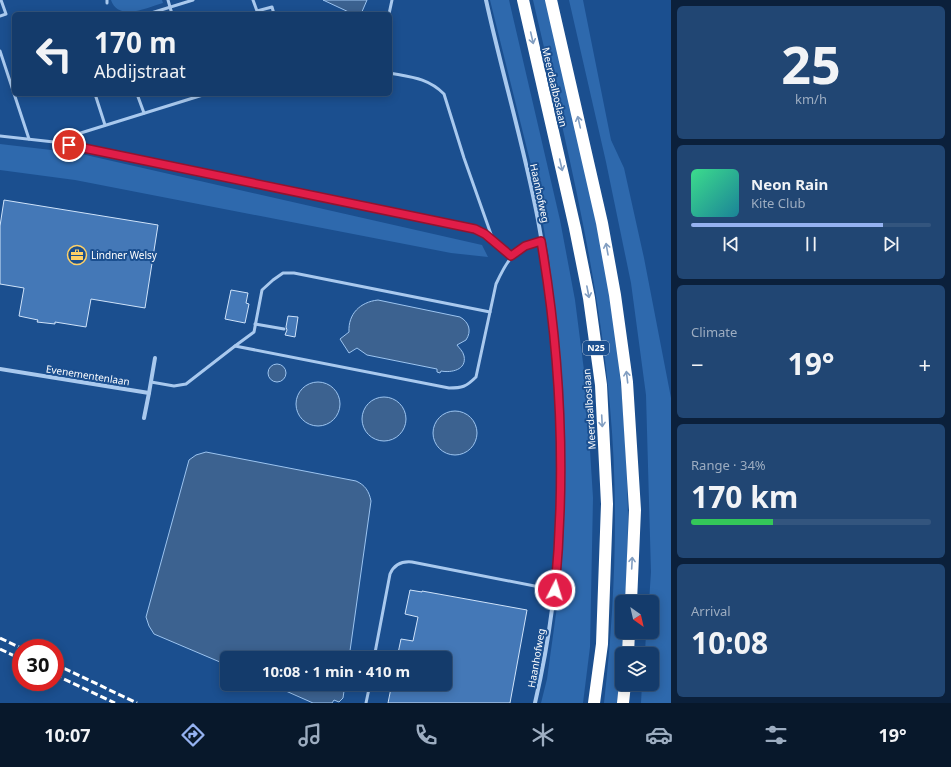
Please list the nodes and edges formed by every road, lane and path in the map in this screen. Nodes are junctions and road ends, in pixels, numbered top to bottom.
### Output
1 (1, 0) edge
2 (168, 0) edge
3 (193, 0) edge
4 (253, 0) edge
5 (392, 0) edge
6 (486, 0) edge
7 (523, 0) edge
8 (551, 0) edge
9 (170, 7) junction
10 (154, 12) edge
11 (171, 12) edge
12 (273, 12) edge
13 (390, 12) edge
14 (0, 16) edge
15 (0, 51) edge
16 (392, 73) edge
17 (12, 87) edge
18 (15, 96) edge
19 (96, 96) edge
20 (138, 96) edge
21 (196, 96) edge
22 (144, 113) junction
23 (105, 125) junction
24 (0, 136) edge
25 (29, 139) junction
26 (54, 142) junction
27 (493, 240) junction
28 (541, 241) junction
29 (511, 256) junction
30 (490, 312) junction
31 (255, 324) junction
32 (284, 329) dead end
33 (235, 346) junction
34 (155, 358) dead end
35 (0, 370) edge
36 (151, 382) junction
37 (148, 393) junction
38 (144, 418) dead end
39 (555, 590) junction
40 (631, 595) edge
41 (375, 651) edge
42 (369, 691) edge
43 (624, 691) edge
44 (366, 703) edge
45 (535, 703) edge
46 (594, 703) edge
47 (622, 703) edge

1 - 14 lane
2 - 9 lane
3 - 9 lane
4 - 12 lane
5 - 13 lane
6 - 28 street, Haanhofweg
7 -> 46 highway, Meerdaalboslaan / N25
40 -> 8 highway, Meerdaalboslaan / N25
9 - 10 lane
9 - 11 lane
15 - 17 lane
16 - 27 lane
18 - 25 lane
19 - 23 lane
20 - 22 lane
21 - 22 lane
22 - 23 lane
23 - 26 lane
24 - 25 lane
25 - 26 lane
26 - 27 lane
27 - 29 lane
28 - 29 lane
28 - 39 street, Haanhofweg
29 - 30 lane
30 - 31 lane
30 - 33 lane
31 - 32 lane
31 - 33 lane
33 - 36 lane
34 - 36 street
35 - 37 street, Evenementenlaan
36 - 37 street
37 - 38 street
39 - 41 lane
39 - 45 street, Haanhofweg
42 - 44 lane
43 - 47 highway

